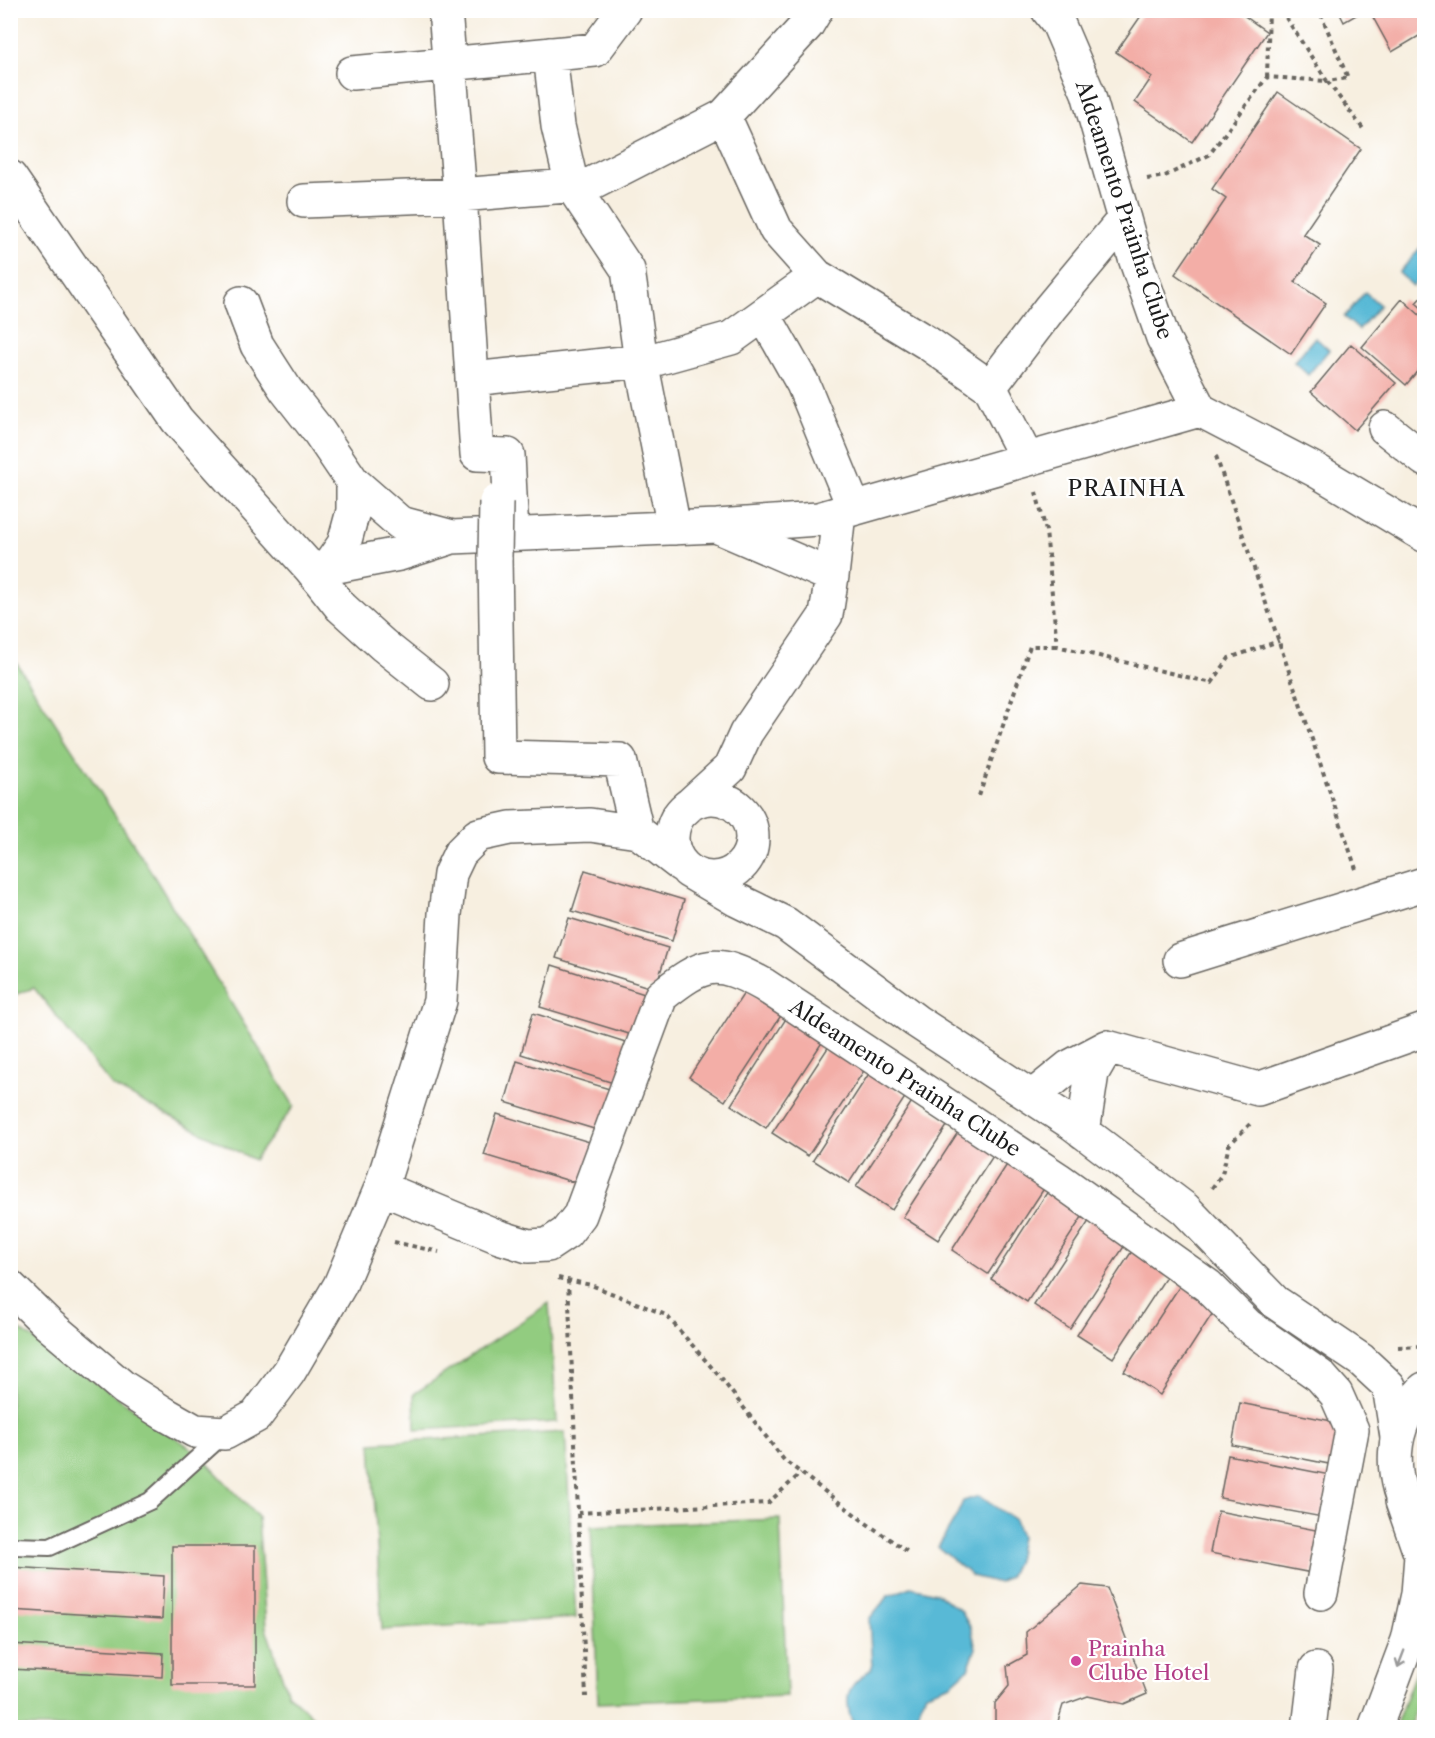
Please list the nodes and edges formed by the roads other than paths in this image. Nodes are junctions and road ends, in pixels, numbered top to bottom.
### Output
1 (445, 10) edge
2 (626, 10) edge
3 (816, 10) edge
4 (1048, 10) edge
5 (550, 54) junction
6 (448, 63) junction
7 (352, 73) dead end
8 (724, 116) junction
9 (10, 177) edge
10 (572, 186) junction
11 (460, 195) junction
12 (304, 201) dead end
13 (1124, 219) junction
14 (817, 276) junction
15 (241, 303) dead end
16 (764, 315) junction
17 (641, 361) junction
18 (472, 379) junction
19 (990, 387) junction
20 (1200, 410) junction
21 (1384, 428) dead end
22 (1027, 459) junction
23 (1425, 459) edge
24 (353, 482) junction
25 (496, 502) dead end
26 (846, 510) junction
27 (717, 526) junction
28 (674, 528) junction
29 (1425, 535) edge
30 (452, 537) junction
31 (495, 564) junction
32 (320, 568) junction
33 (832, 576) junction
34 (432, 684) dead end
35 (730, 768) junction
36 (742, 812) junction
37 (680, 814) junction
38 (637, 832) junction
39 (750, 852) junction
40 (685, 868) junction
41 (1425, 884) edge
42 (786, 924) junction
43 (1180, 960) dead end
44 (1425, 1030) edge
45 (1107, 1047) junction
46 (1032, 1097) junction
47 (1083, 1132) junction
48 (381, 1188) junction
49 (10, 1287) edge
50 (1361, 1360) junction
51 (1425, 1380) edge
52 (1425, 1389) edge
53 (225, 1433) junction
54 (1397, 1437) junction
55 (1402, 1501) junction
56 (1425, 1536) edge
57 (10, 1546) edge
58 (1321, 1593) dead end
59 (1316, 1669) dead end
60 (1309, 1728) edge
61 (1375, 1728) edge

1 - 6 street
2 - 5 street
3 - 8 street
4 - 13 street, Aldeamento Prainha Clube
5 - 6 street
5 - 10 street
6 - 7 street
6 - 11 street
8 - 10 street
8 - 14 street
9 - 32 street
10 - 11 street
10 - 17 street
11 - 12 street
11 - 18 street
13 - 19 street
13 - 20 street, Aldeamento Prainha Clube
14 - 16 street
14 - 19 street
15 - 24 street
16 - 17 street
16 - 26 street
17 - 18 street
17 - 28 street
18 - 31 street
19 - 22 street
20 - 22 street
20 - 29 street
21 - 23 street
22 - 26 street
24 - 30 street
24 - 32 street
25 - 31 street, bridge
26 - 27 street
26 - 33 street
27 - 28 street
27 - 33 street
28 - 31 street
30 - 31 street
30 - 32 street
31 - 38 street
32 - 34 street
33 - 35 street
35 - 36 street
35 - 37 street
36 - 37 street
36 - 39 street
37 - 38 street
37 - 40 street
38 - 40 street
38 - 48 street
39 - 40 street
39 - 42 street
40 - 42 street
41 - 43 street
42 - 46 street
44 - 45 street
45 - 46 street
45 - 47 street
46 - 47 street
47 - 50 street
48 - 53 street
48 - 58 street, Aldeamento Prainha Clube
49 - 53 street
50 - 51 street
50 - 54 street
52 - 54 street
53 - 57 lane
54 - 55 street
55 - 56 street
55 -> 61 street
59 - 60 street

